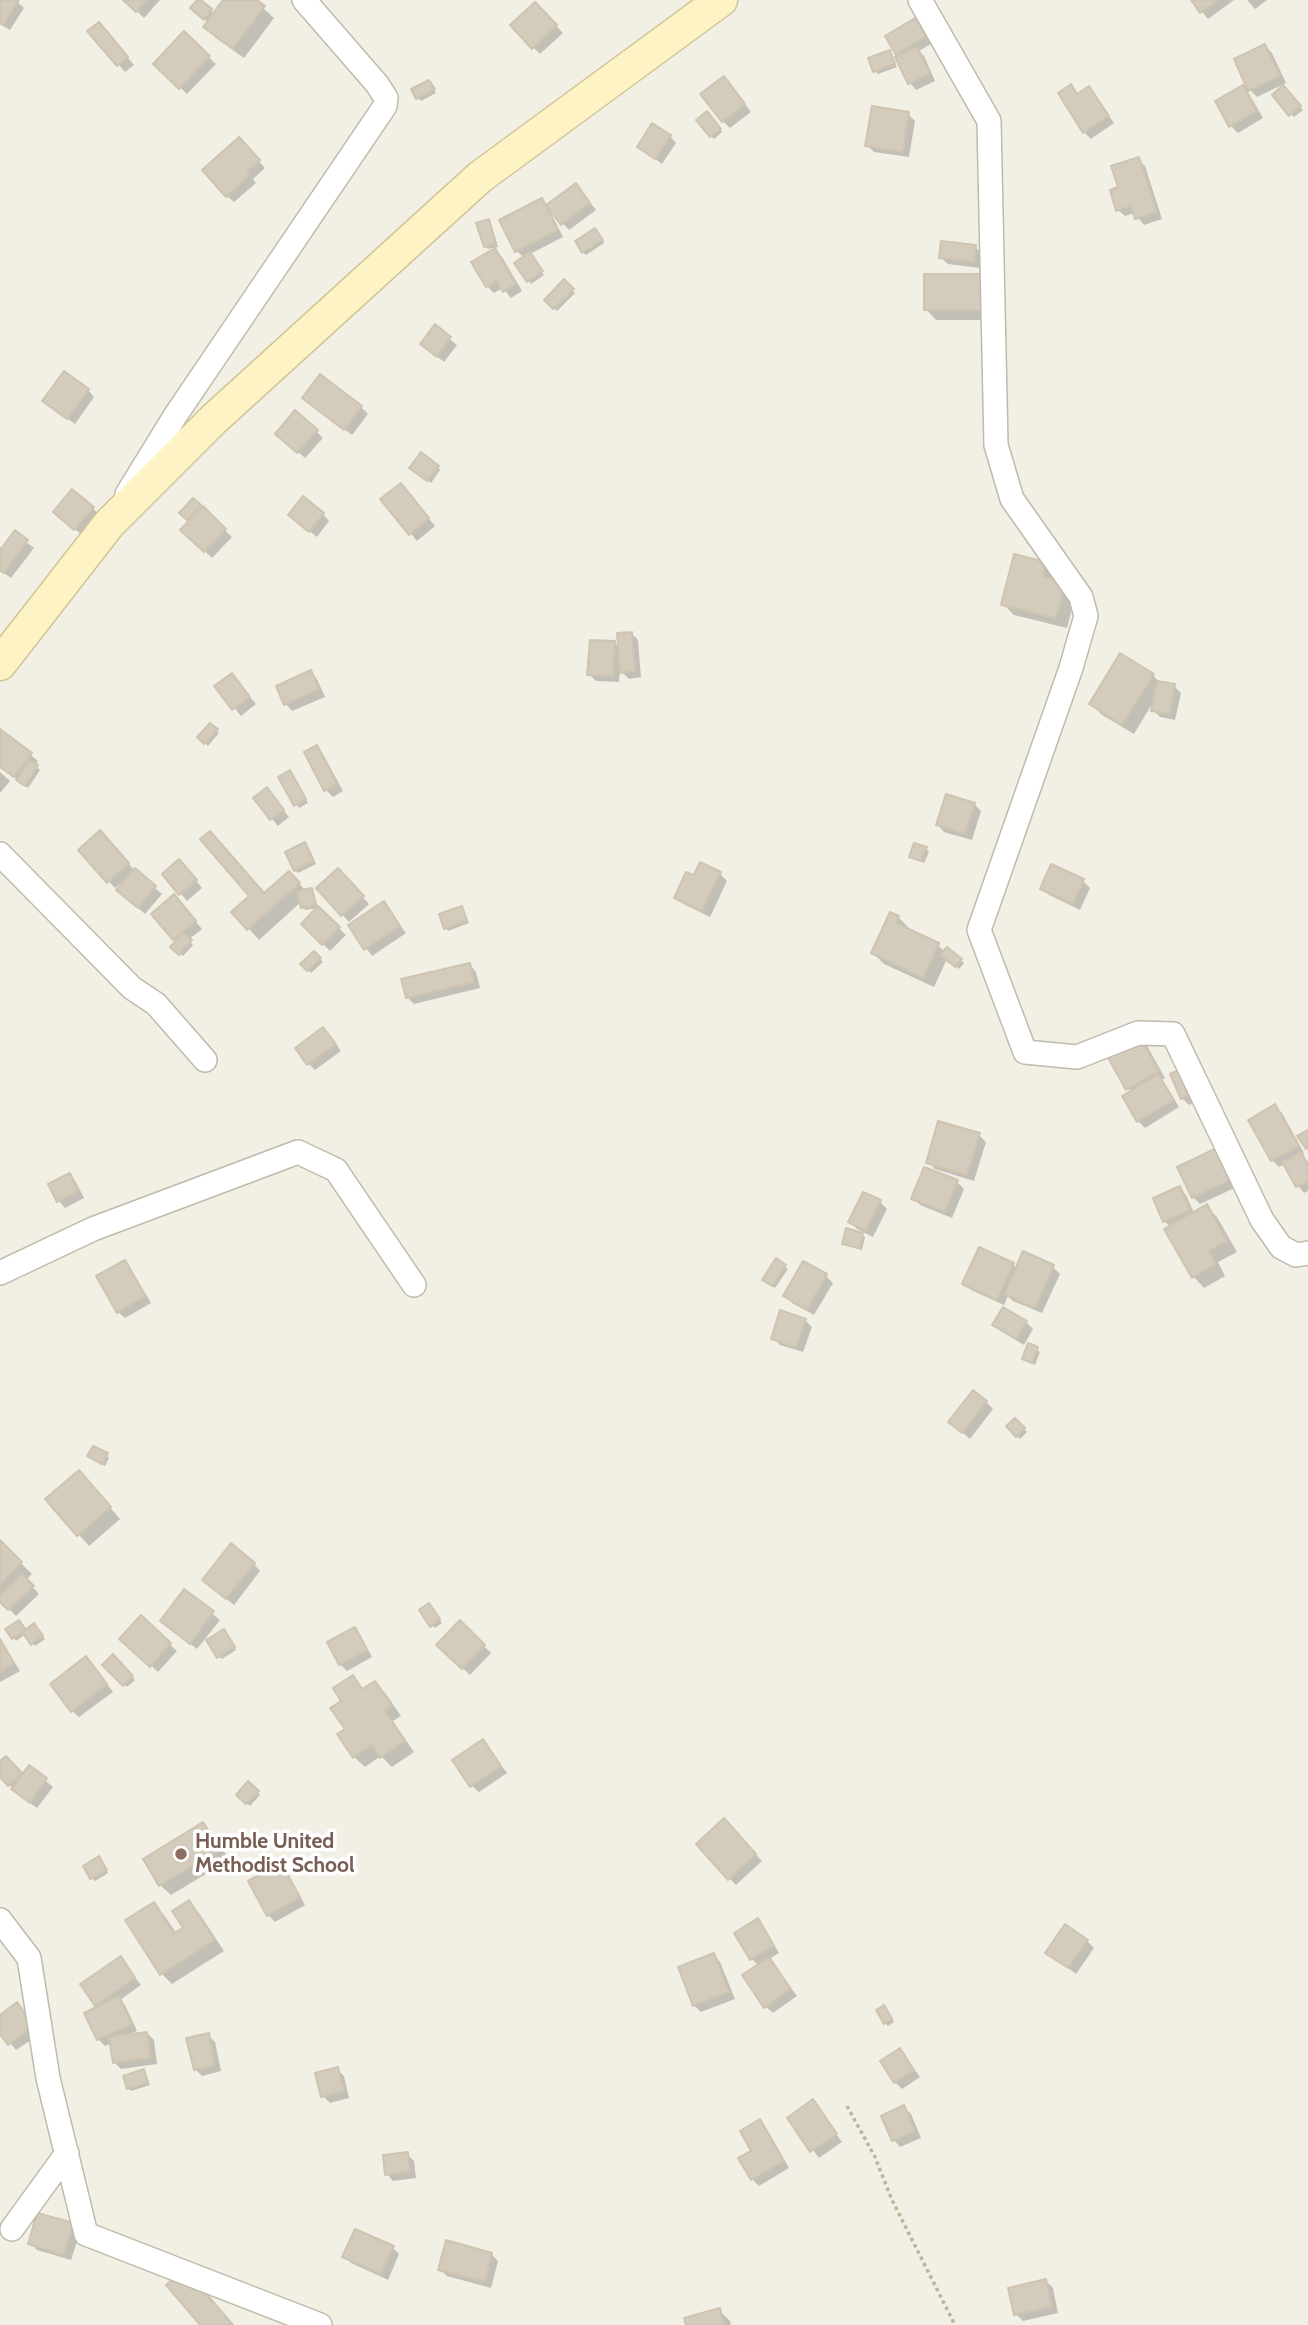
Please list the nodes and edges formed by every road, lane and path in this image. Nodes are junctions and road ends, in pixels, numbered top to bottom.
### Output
1 (304, 0) edge
2 (721, 0) edge
3 (920, 0) edge
4 (109, 524) junction
5 (0, 664) edge
6 (0, 854) edge
7 (205, 1060) dead end
8 (1308, 1253) edge
9 (0, 1273) edge
10 (414, 1284) dead end
11 (0, 1920) edge
12 (847, 2106) dead end
13 (66, 2154) junction
14 (12, 2229) dead end
15 (320, 2325) edge
16 (955, 2325) edge

1 - 4 street
2 - 4 street
3 - 8 street
4 - 5 street
6 - 7 street
9 - 10 street
11 - 13 street
12 - 16 path
13 - 14 street
13 - 15 street

